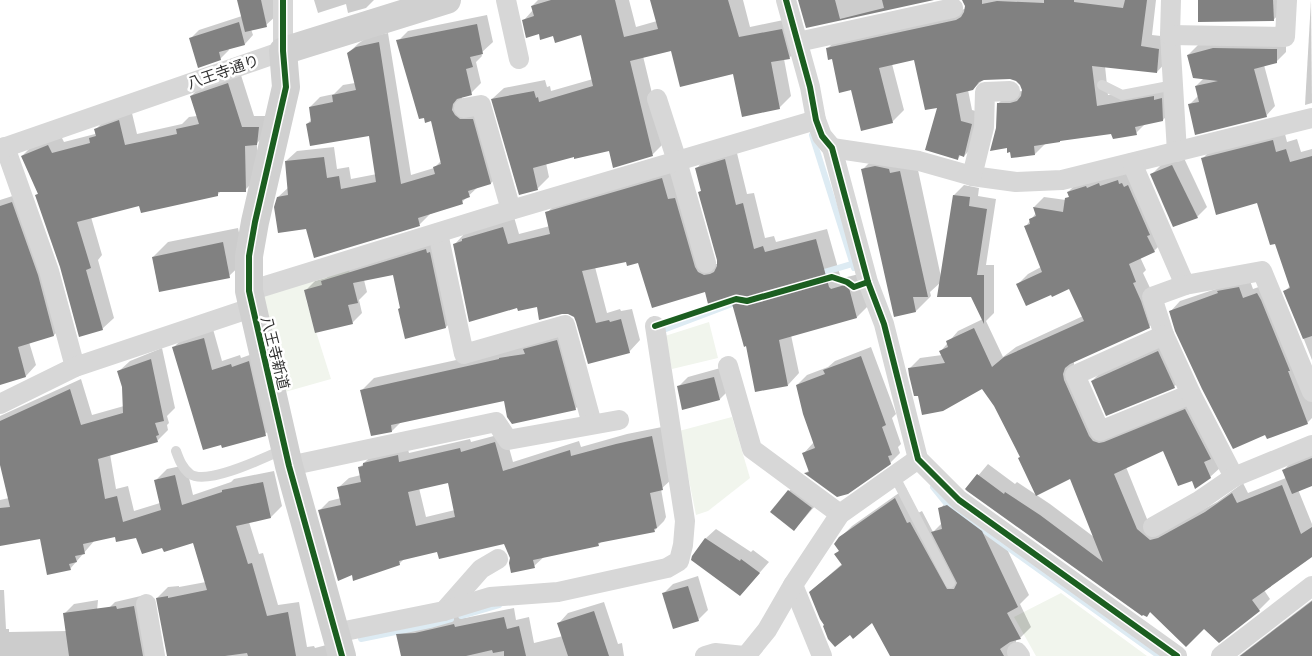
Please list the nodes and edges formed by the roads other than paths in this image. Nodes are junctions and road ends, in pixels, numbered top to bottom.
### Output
1 (283, 0) edge
2 (447, 0) edge
3 (506, 0) edge
4 (786, 0) edge
5 (1171, 0) edge
6 (1286, 0) edge
7 (953, 8) dead end
8 (1170, 35) junction
9 (798, 42) junction
10 (283, 51) junction
11 (519, 59) dead end
12 (1174, 85) junction
13 (1102, 86) dead end
14 (1010, 91) dead end
15 (657, 99) dead end
16 (464, 108) dead end
17 (1312, 118) edge
18 (816, 120) junction
19 (2, 148) edge
20 (832, 148) junction
21 (1177, 152) junction
22 (677, 161) junction
23 (1132, 162) junction
24 (972, 176) junction
25 (512, 210) junction
26 (438, 233) junction
27 (706, 263) dead end
28 (1185, 285) junction
29 (250, 299) junction
30 (655, 326) dead end
31 (1164, 334) junction
32 (728, 366) dead end
33 (75, 367) junction
34 (1312, 392) edge
35 (1190, 394) junction
36 (0, 404) edge
37 (619, 420) dead end
38 (592, 424) junction
39 (1312, 445) edge
40 (176, 451) dead end
41 (287, 458) junction
42 (918, 459) junction
43 (894, 475) junction
44 (1234, 477) junction
45 (840, 514) junction
46 (1154, 527) dead end
47 (498, 558) dead end
48 (950, 583) dead end
49 (793, 585) junction
50 (1312, 586) edge
51 (146, 604) dead end
52 (444, 610) junction
53 (338, 645) edge
54 (155, 656) edge
55 (705, 656) edge
56 (745, 656) edge
57 (822, 656) edge
58 (1177, 656) edge
59 (1221, 656) edge

1 - 10 street
2 - 10 street, 八王寺通り
3 - 11 street
4 - 9 street
5 - 8 street
6 - 8 street
7 - 9 street
8 - 12 street
9 - 18 street
10 - 19 street, 八王寺通り
10 - 29 street, 八王寺新道
12 - 13 lane
12 - 21 street
14 - 24 street
15 - 22 street
16 - 25 street
17 - 21 street
18 - 20 street
18 - 22 street
19 - 33 street
20 - 24 street
20 - 42 street
21 - 23 street
22 - 25 street
22 - 27 street
23 - 24 street
23 - 28 street
25 - 26 street
26 - 29 street
26 - 38 street
28 - 31 street
28 - 34 street
29 - 33 street
29 - 41 street, 八王寺新道
30 - 52 street
31 - 35 street
31 - 35 street
32 - 45 street
33 - 36 street
35 - 44 street
37 - 38 street
38 - 41 street
39 - 44 street
40 - 41 lane
41 - 53 street, 八王寺新道
42 - 43 street
42 - 58 street
43 - 45 street
43 - 48 lane
44 - 46 street
45 - 49 street
47 - 52 street
49 - 56 street
49 - 57 street
50 - 59 street
51 - 54 street
52 - 53 street
55 - 56 street

